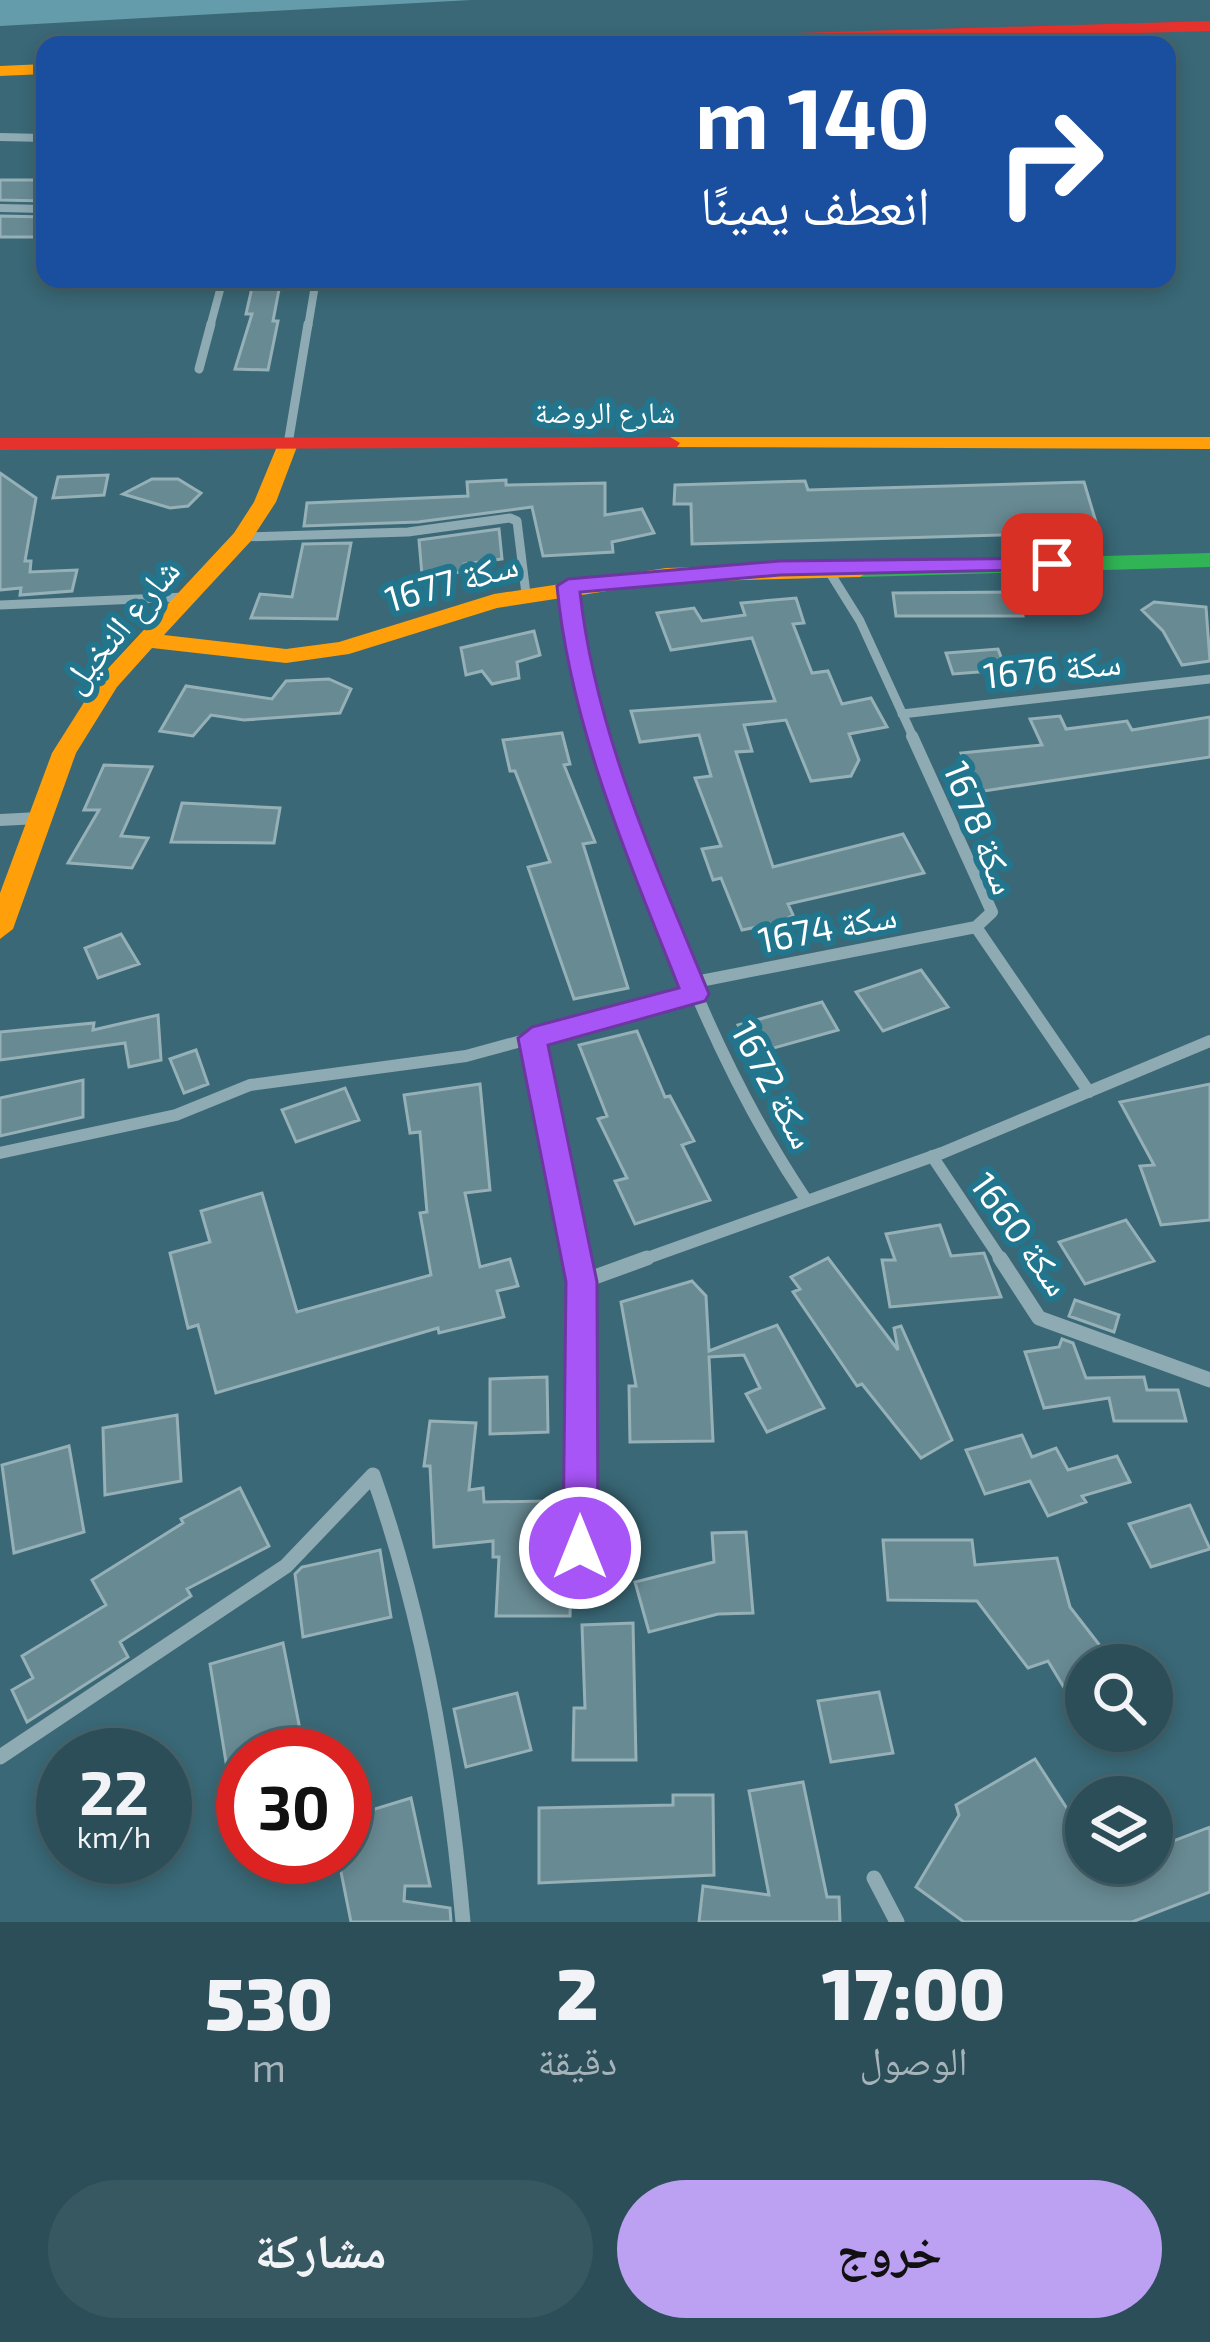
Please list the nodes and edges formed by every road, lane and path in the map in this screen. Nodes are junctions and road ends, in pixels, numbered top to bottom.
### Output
1 (1210, 26) edge
2 (868, 36) edge
3 (36, 69) edge
4 (0, 71) edge
5 (0, 137) edge
6 (36, 138) edge
7 (0, 208) edge
8 (36, 208) edge
9 (221, 288) edge
10 (314, 288) edge
11 (199, 369) dead end
12 (1210, 443) edge
13 (0, 444) edge
14 (288, 444) junction
15 (242, 537) junction
16 (1210, 560) edge
17 (827, 568) junction
18 (568, 586) junction
19 (526, 594) junction
20 (186, 597) junction
21 (0, 605) edge
22 (146, 640) junction
23 (1210, 679) edge
24 (902, 714) junction
25 (40, 818) junction
26 (0, 820) edge
27 (976, 927) junction
28 (0, 929) edge
29 (693, 988) junction
30 (532, 1038) junction
31 (1210, 1041) edge
32 (1089, 1092) junction
33 (0, 1153) edge
34 (932, 1156) junction
35 (805, 1198) junction
36 (581, 1282) junction
37 (1210, 1380) edge
38 (580, 1548) dead end
39 (0, 1757) edge
40 (874, 1878) dead end
41 (463, 1922) edge
42 (897, 1922) edge

1 - 2 main road
3 - 4 main road
5 - 6 street
7 - 8 street
9 - 11 street
10 - 14 street
12 - 14 main road, شارع الروضة
13 - 14 main road, شارع الروضة
14 - 15 main road, شارع النخيل
15 - 19 street
15 - 20 main road, شارع النخيل
16 - 17 main road, سكة 1677
17 - 18 main road, سكة 1677
17 - 24 street, سكة 1678
18 - 19 main road, سكة 1677
18 - 29 street, سكة 1672
19 - 22 main road, سكة 1677
20 - 21 street
20 - 22 main road, شارع النخيل
22 - 25 main road, شارع النخيل
23 - 24 street, سكة 1676
24 - 27 street, سكة 1678
25 - 26 street
25 - 28 main road, شارع النخيل
27 - 29 street, سكة 1674
27 - 32 street, سكة 1678
29 - 30 street, سكة 1674
29 - 35 street, سكة 1672
30 - 33 street, سكة 1674
30 - 36 street
31 - 32 street
32 - 34 street
34 - 35 street
34 - 37 street, سكة 1660
35 - 36 street
36 - 38 street
39 - 41 street
40 - 42 street

